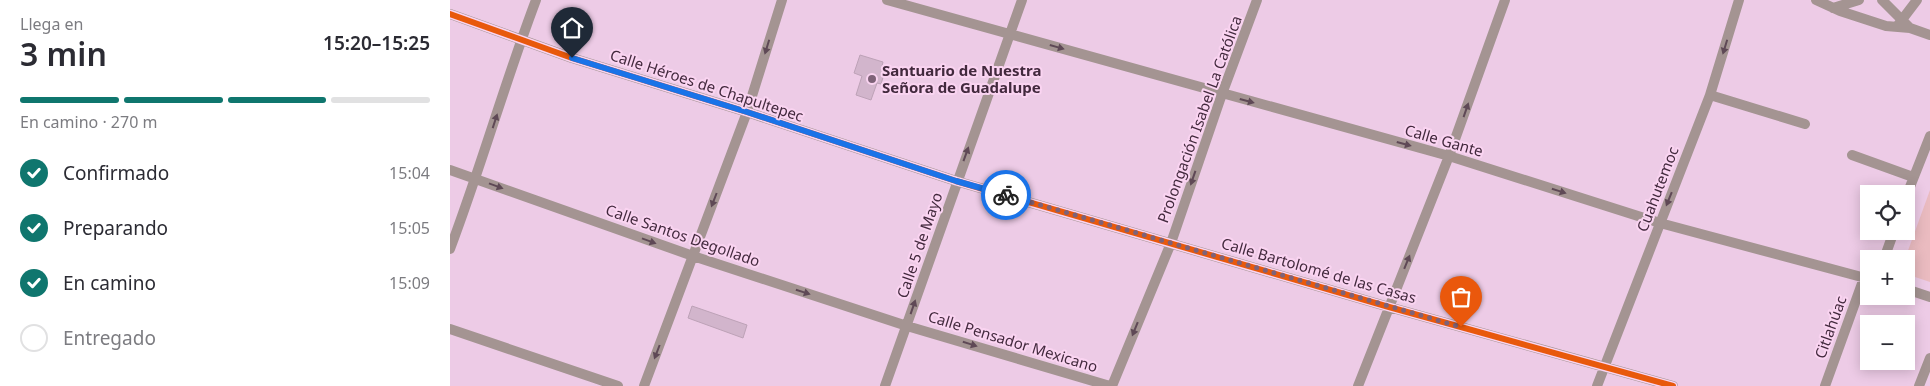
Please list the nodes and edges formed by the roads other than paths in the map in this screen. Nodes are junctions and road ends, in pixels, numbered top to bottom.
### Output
1 (536, 0) edge
2 (782, 0) edge
3 (887, 0) edge
4 (1022, 0) edge
5 (1257, 0) edge
6 (1505, 0) edge
7 (1739, 0) edge
8 (1816, 0) edge
9 (1859, 0) edge
10 (1882, 0) edge
11 (1917, 0) edge
12 (1833, 8) junction
13 (450, 14) edge
14 (1899, 24) junction
15 (1010, 33) junction
16 (1930, 35) edge
17 (521, 39) junction
18 (1222, 94) junction
19 (1710, 95) junction
20 (747, 112) junction
21 (1805, 124) dead end
22 (1930, 136) edge
23 (1852, 155) dead end
24 (1449, 156) junction
25 (450, 170) edge
26 (1914, 177) junction
27 (476, 179) junction
28 (956, 181) junction
29 (1911, 185) edge
30 (1660, 223) junction
31 (1170, 243) junction
32 (450, 249) edge
33 (693, 256) junction
34 (1860, 276) edge
35 (1915, 292) edge
36 (1860, 294) edge
37 (1930, 297) edge
38 (1389, 307) junction
39 (907, 326) junction
40 (450, 329) edge
41 (1930, 358) edge
42 (1605, 366) junction
43 (618, 386) edge
44 (644, 386) edge
45 (885, 386) edge
46 (1111, 386) edge
47 (1358, 386) edge
48 (1597, 386) edge
49 (1673, 386) edge
50 (1825, 386) edge
51 (1919, 386) edge

1 - 17 street
2 -> 20 street
3 - 15 street, Calle Gante
4 - 15 street, Calle 5 de Mayo
5 - 18 street, Prolongación Isabel La Católica
24 -> 6 street
7 -> 19 street, Cuahutemoc
8 - 12 street
9 - 12 street
10 - 14 street
11 - 14 street
12 - 14 street
13 - 17 street, Calle Héroes de Chapultepec
14 - 16 street
15 -> 18 street, Calle Gante
28 -> 15 street, Calle 5 de Mayo
17 - 20 street, Calle Héroes de Chapultepec
27 -> 17 street
18 -> 24 street, Calle Gante
18 -> 31 street, Prolongación Isabel La Católica
19 - 21 street
19 -> 30 street, Cuahutemoc
20 - 28 street, Calle Héroes de Chapultepec
20 -> 33 street
22 - 26 street
23 - 26 street
24 -> 30 street, Calle Gante
38 -> 24 street
25 - 27 street, Calle Santos Degollado
26 - 29 street
27 - 32 street
27 -> 33 street, Calle Santos Degollado
28 - 31 street, Calle Bartolomé de las Casas
39 -> 28 street, Calle 5 de Mayo
30 - 34 street, Calle Gante
30 - 42 street, Cuahutemoc
31 - 38 street, Calle Bartolomé de las Casas
31 -> 46 street, Prolongación Isabel La Católica
33 -> 39 street, Calle Santos Degollado
33 -> 44 street
35 - 37 street
36 - 50 street, Citlahúac
38 - 42 street, Calle Bartolomé de las Casas
38 - 47 street
39 - 45 street, Calle 5 de Mayo
39 -> 46 street, Calle Pensador Mexicano
40 - 43 street
41 - 51 street
42 - 48 street, Cuahutemoc
42 - 49 street, Calle Bartolomé de las Casas

